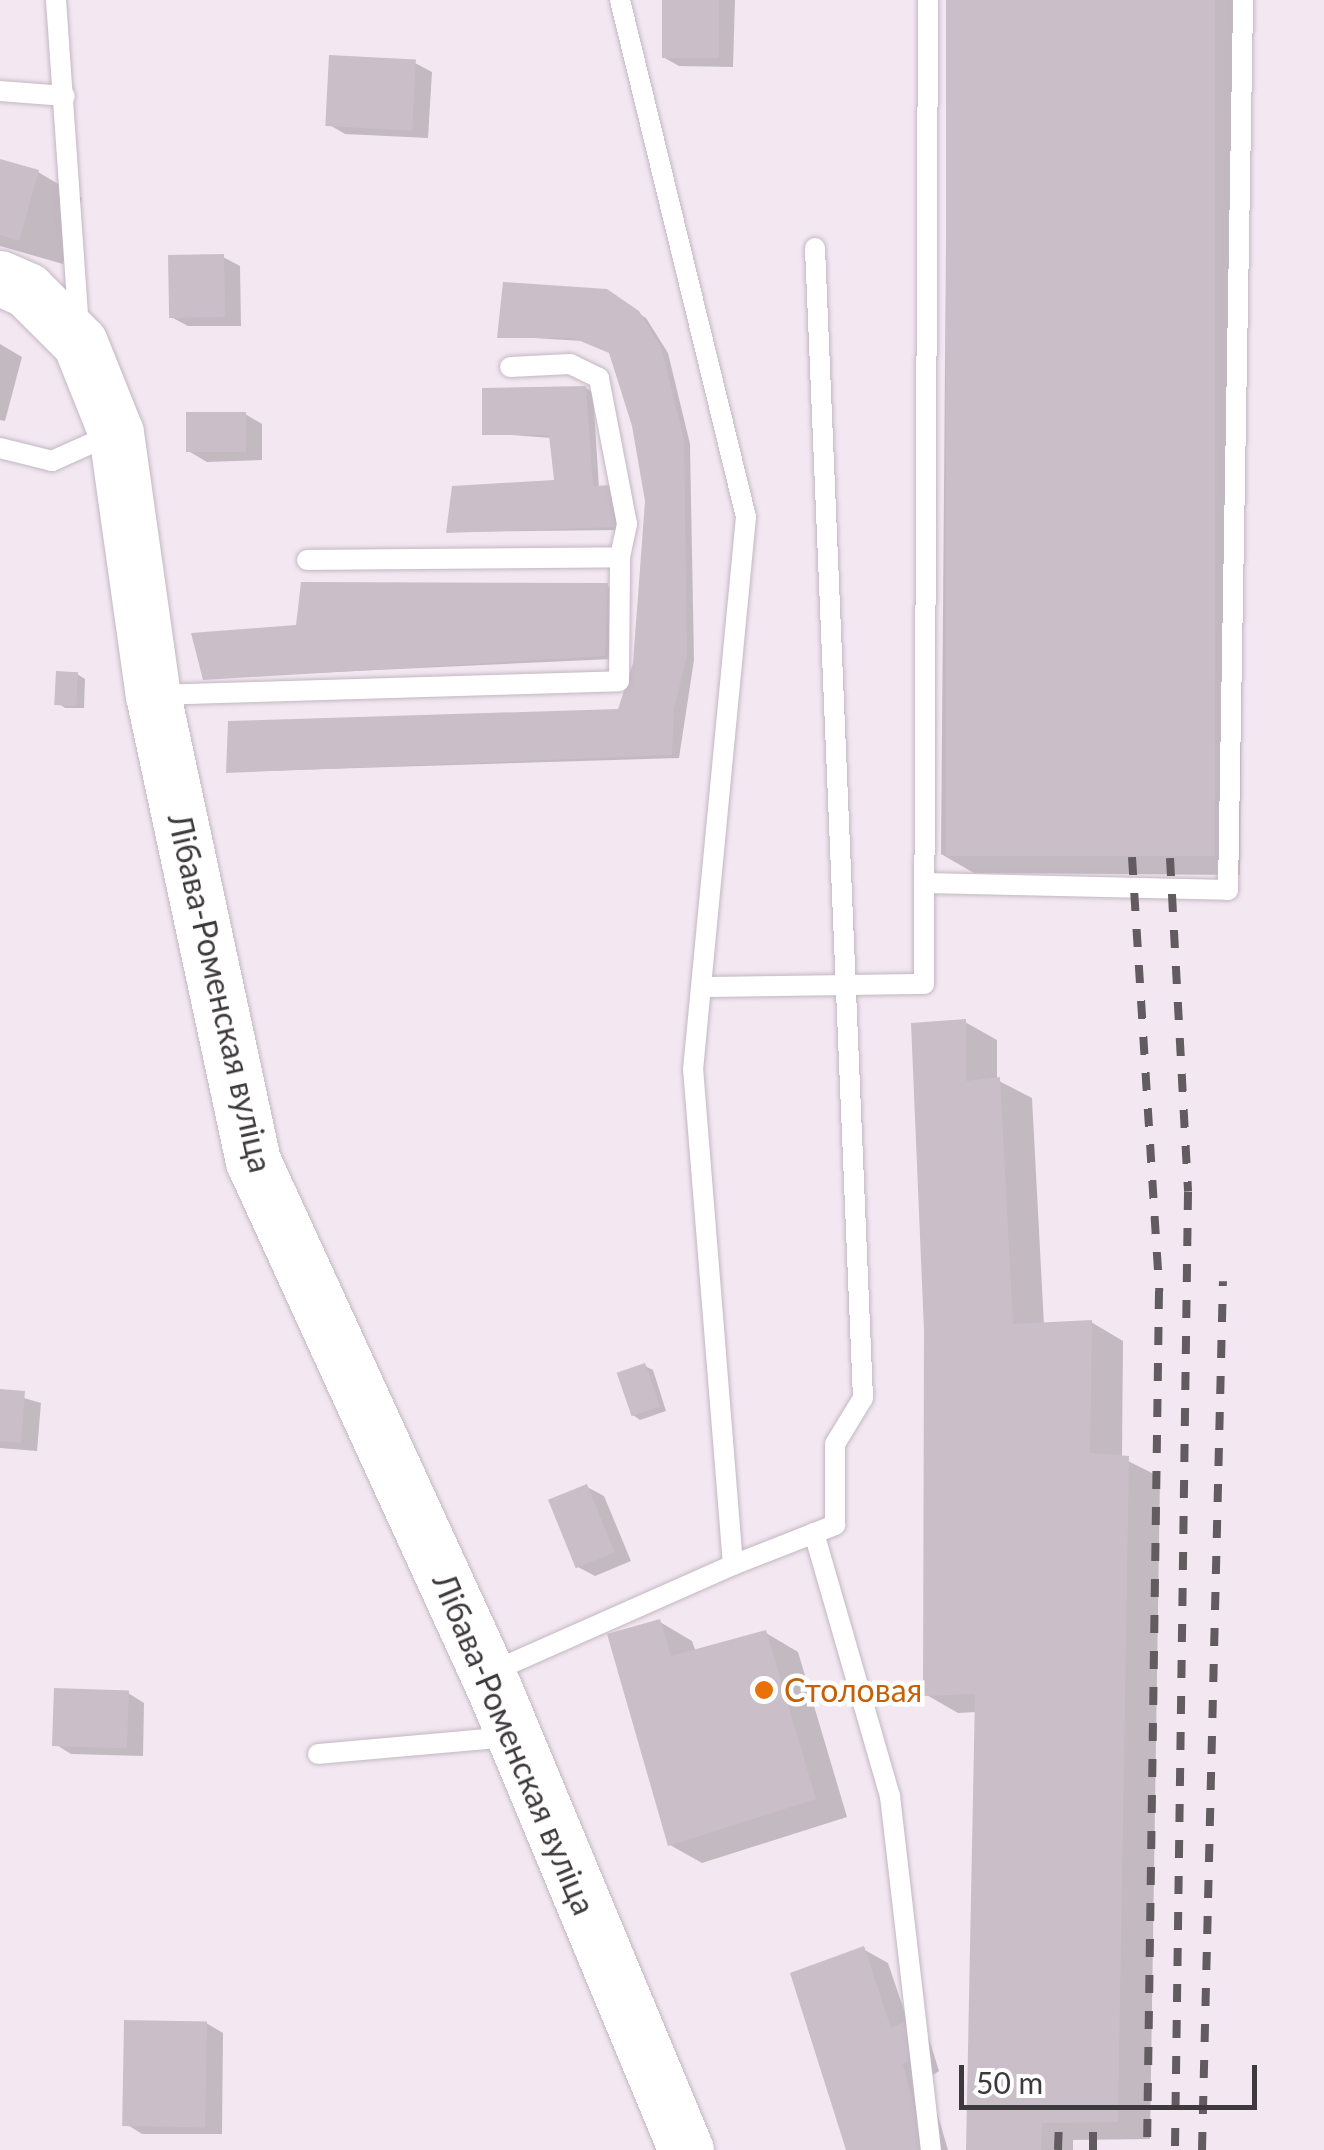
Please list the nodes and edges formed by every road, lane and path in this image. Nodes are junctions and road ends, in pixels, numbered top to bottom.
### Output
1 (56, 0) edge
2 (620, 0) edge
3 (928, 0) edge
4 (1243, 0) edge
5 (0, 91) edge
6 (65, 96) junction
7 (815, 248) dead end
8 (0, 278) edge
9 (80, 343) junction
10 (510, 367) dead end
11 (116, 433) junction
12 (0, 448) edge
13 (620, 557) junction
14 (307, 560) dead end
15 (153, 695) junction
16 (924, 883) junction
17 (841, 985) junction
18 (702, 988) junction
19 (814, 1533) junction
20 (733, 1565) junction
21 (487, 1673) junction
22 (512, 1736) junction
23 (318, 1754) dead end
24 (686, 2150) edge
25 (931, 2150) edge

1 - 6 lane, Лібава-Роменская вуліца
2 - 18 lane
3 - 16 lane
4 - 16 lane
5 - 6 lane
6 - 9 lane, Лібава-Роменская вуліца
7 - 17 lane
8 - 9 main road
9 - 11 main road, Лібава-Роменская вуліца
10 - 13 lane
11 - 12 lane
11 - 15 main road, Лібава-Роменская вуліца
13 - 14 lane
13 - 15 lane
15 - 21 main road, Лібава-Роменская вуліца
16 - 17 lane
17 - 18 lane
17 - 19 lane
18 - 20 lane
19 - 20 lane
19 - 25 lane
20 - 21 lane
21 - 22 main road, Лібава-Роменская вуліца
22 - 23 lane
22 - 24 main road, Лібава-Роменская вуліца

